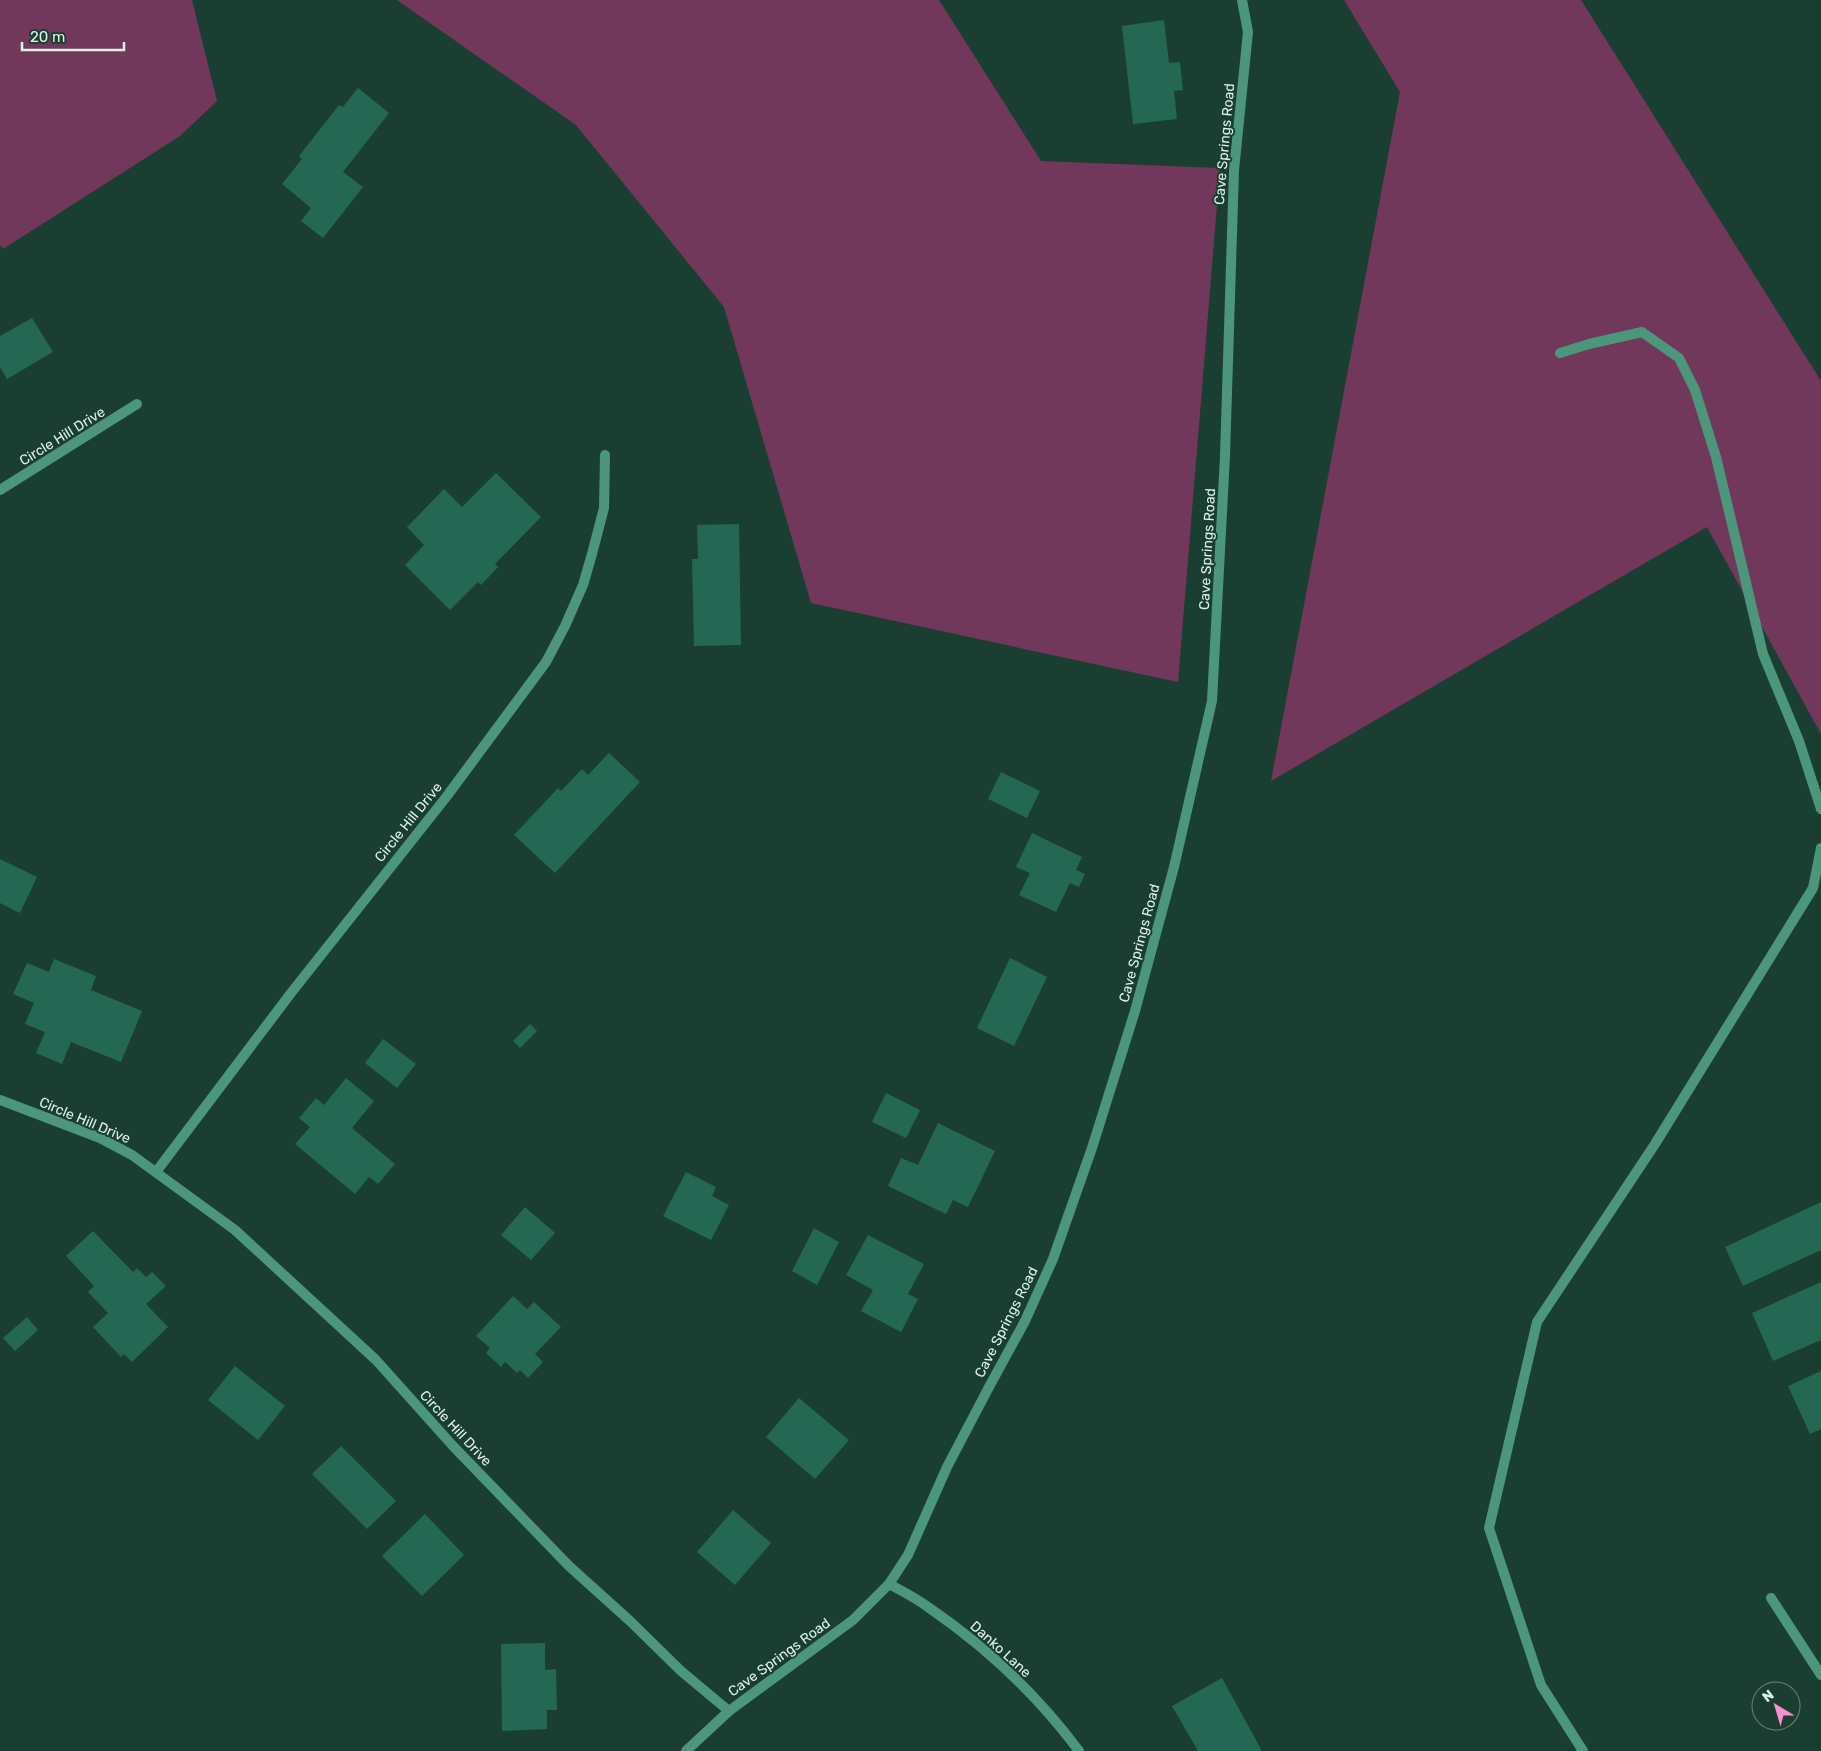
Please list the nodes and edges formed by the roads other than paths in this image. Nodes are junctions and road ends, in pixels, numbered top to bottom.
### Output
1 (1242, 0) edge
2 (1560, 352) dead end
3 (137, 404) dead end
4 (605, 455) dead end
5 (0, 490) edge
6 (1821, 809) edge
7 (1821, 848) edge
8 (0, 1100) edge
9 (156, 1172) junction
10 (889, 1584) junction
11 (1771, 1598) dead end
12 (1821, 1675) edge
13 (729, 1711) junction
14 (686, 1751) edge
15 (1080, 1751) edge
16 (1583, 1751) edge

1 - 10 street, Cave Springs Road
2 - 6 street
3 - 5 street, Circle Hill Drive
4 - 9 street, Circle Hill Drive
7 - 16 street
8 - 9 street, Circle Hill Drive
9 - 13 street, Circle Hill Drive
10 - 13 street, Cave Springs Road
10 - 15 street, Danko Lane
11 - 12 street
13 - 14 street, Cave Springs Road

